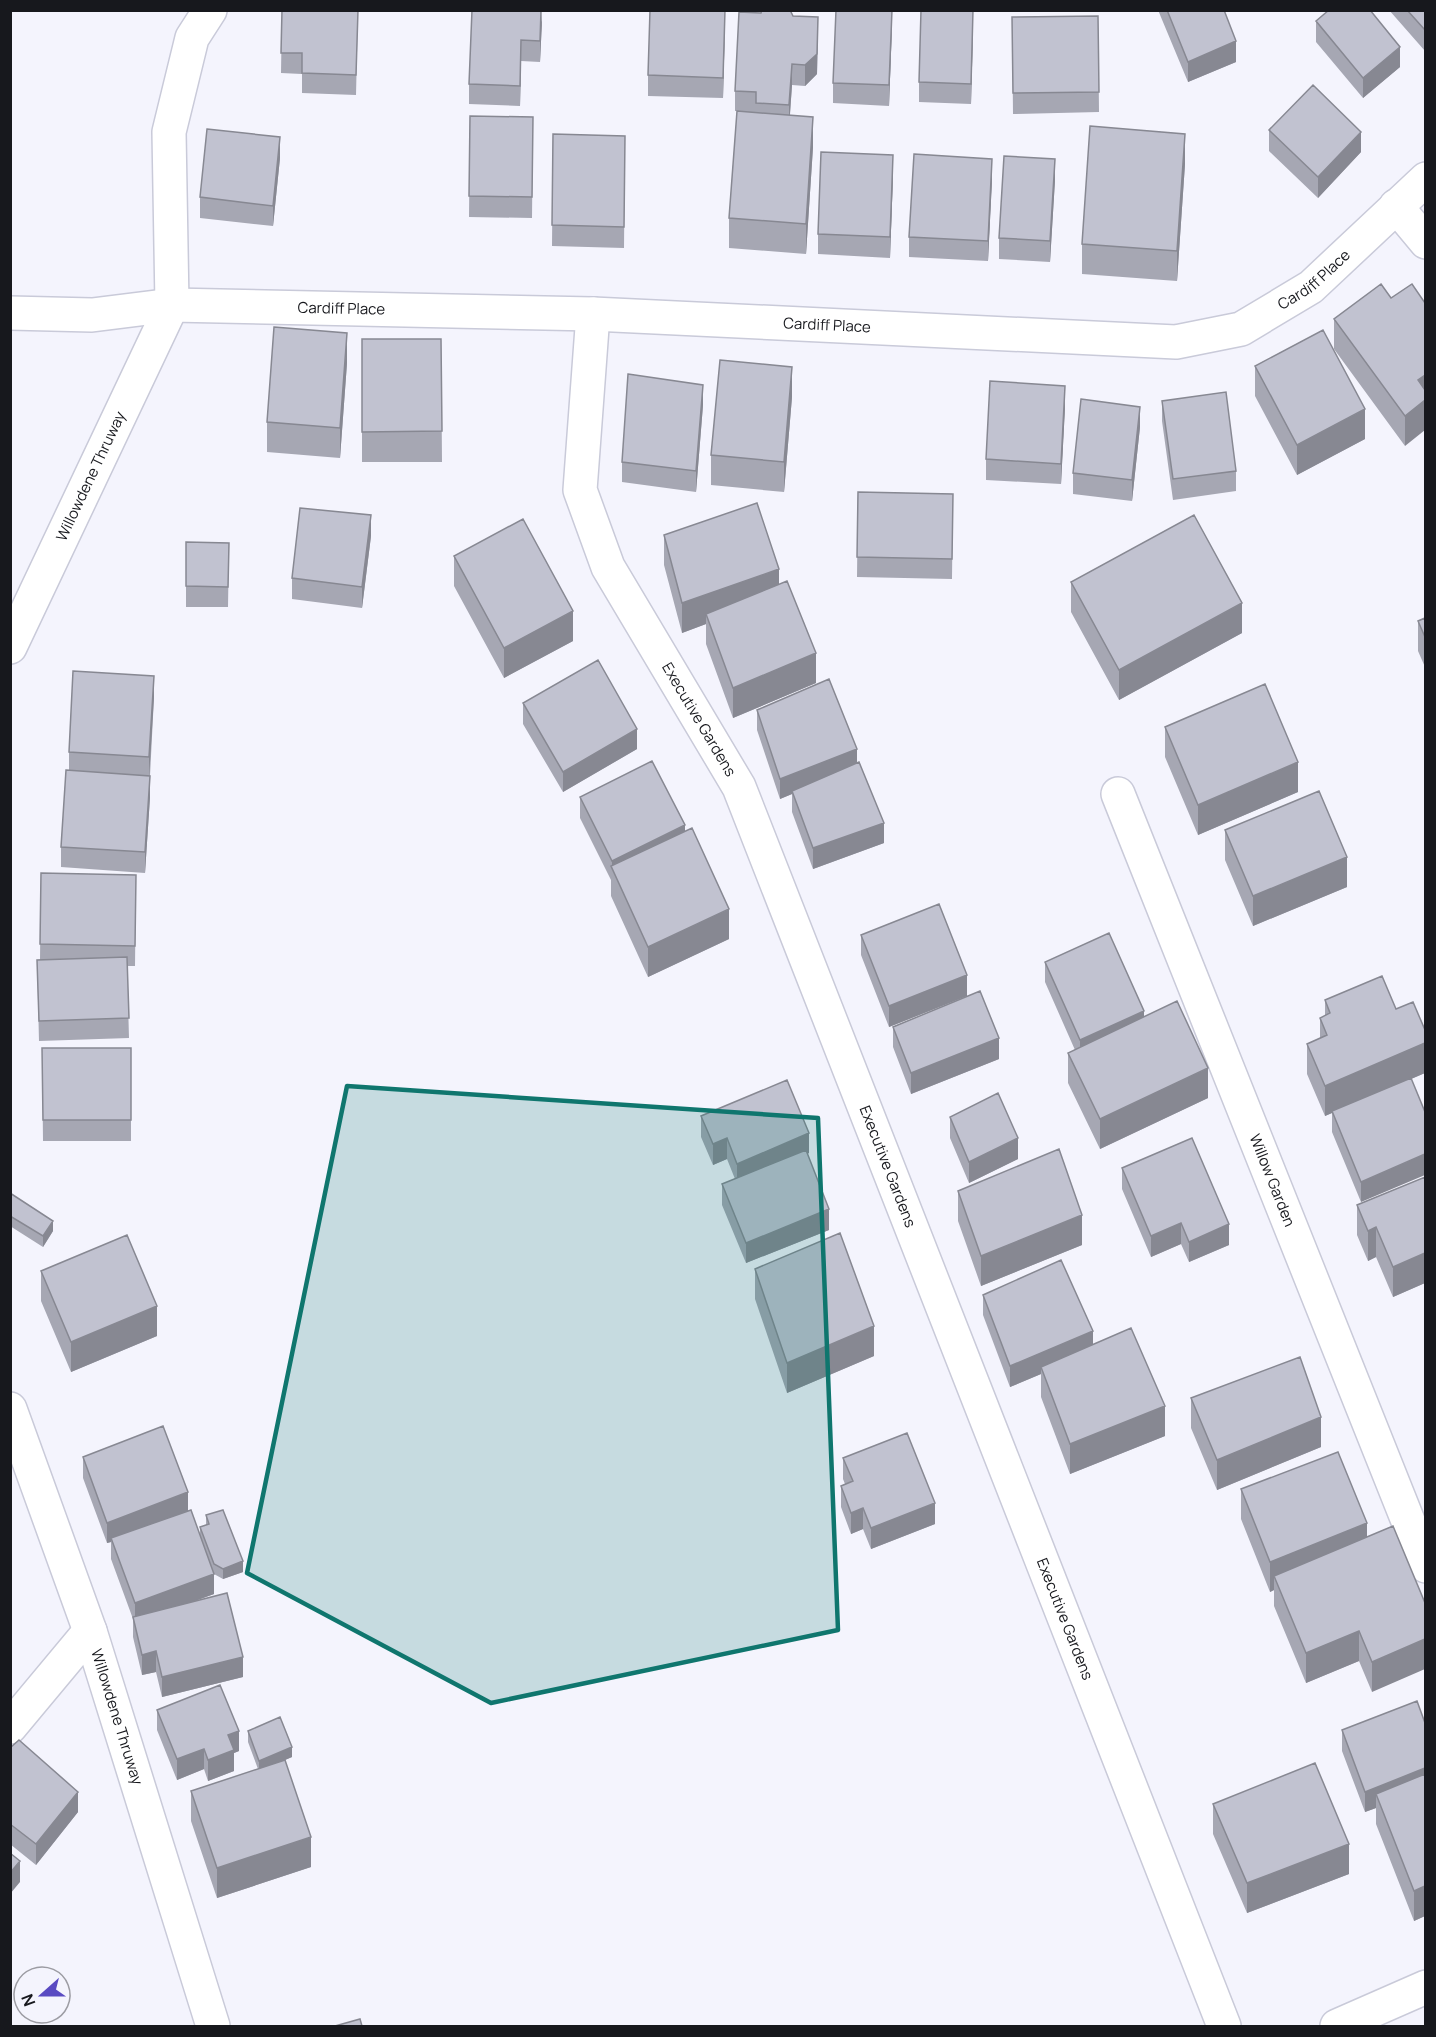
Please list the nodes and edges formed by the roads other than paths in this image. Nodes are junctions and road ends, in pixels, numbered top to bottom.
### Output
1 (210, 10) edge
2 (1425, 179) edge
3 (1396, 206) junction
4 (1425, 242) edge
5 (172, 305) junction
6 (10, 313) edge
7 (593, 314) junction
8 (10, 647) edge
9 (1118, 794) dead end
10 (10, 1409) edge
11 (1425, 1566) edge
12 (90, 1631) junction
13 (10, 1727) edge
14 (1425, 1987) edge
15 (213, 2026) edge
16 (1224, 2026) edge
17 (1336, 2026) edge

1 - 5 street, Willowdene Thruway
2 - 3 street, Cardiff Place
3 - 4 street
3 - 7 street, Cardiff Place
5 - 6 street
5 - 7 street, Cardiff Place
5 - 8 street, Willowdene Thruway
7 - 16 street, Executive Gardens
9 - 11 street, Willow Garden
10 - 12 street, Willowdene Thruway
12 - 13 street
12 - 15 street, Willowdene Thruway
14 - 17 street

